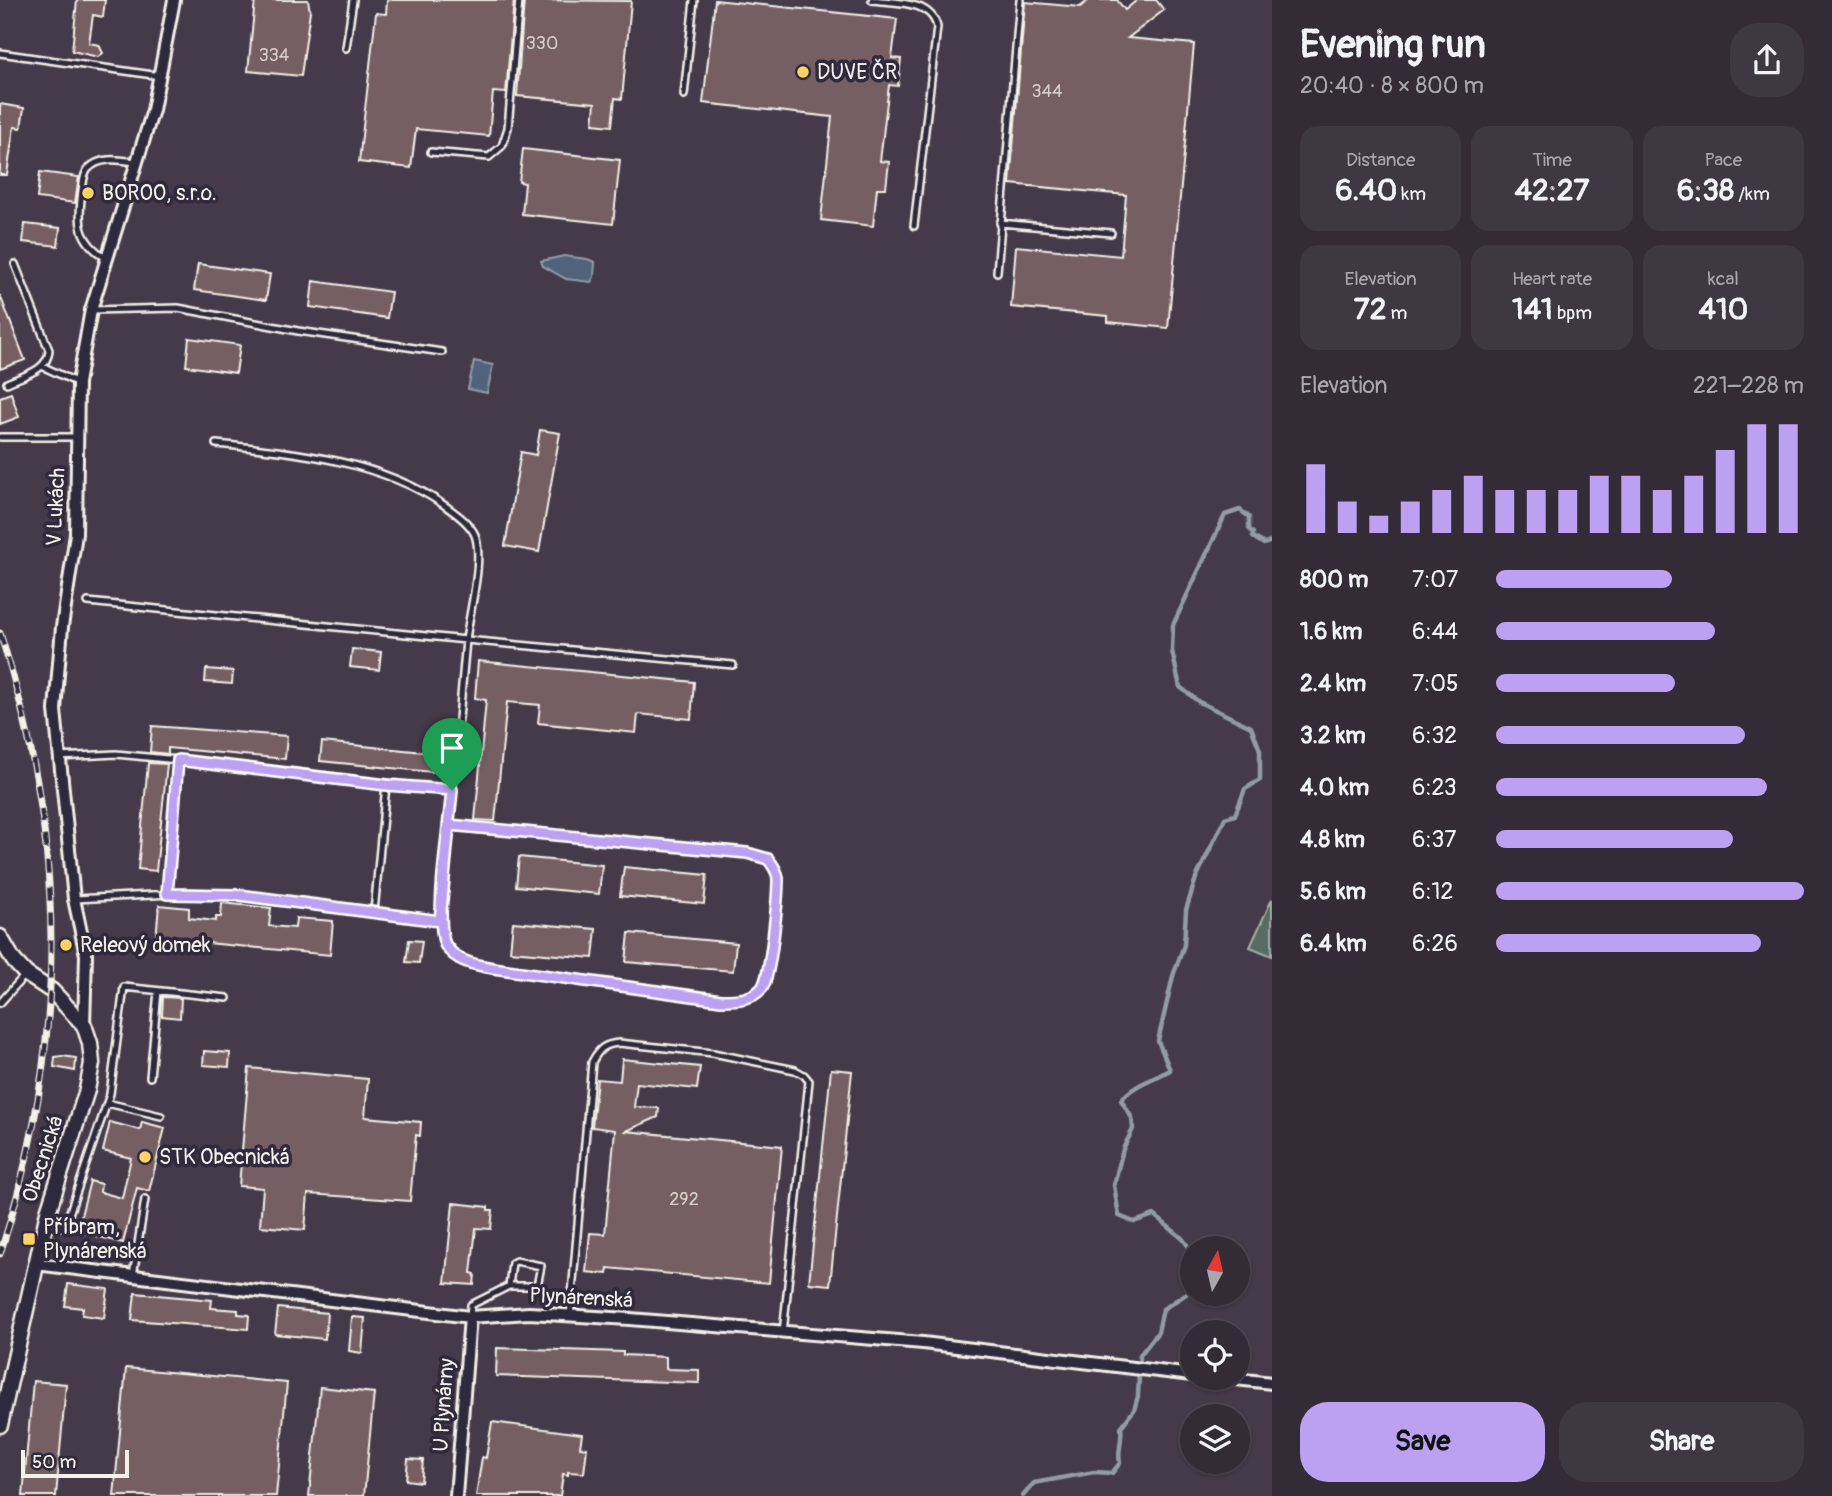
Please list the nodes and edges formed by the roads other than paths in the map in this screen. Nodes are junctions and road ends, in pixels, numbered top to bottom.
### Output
1 (174, 0) edge
2 (353, 0) edge
3 (519, 0) edge
4 (694, 0) edge
5 (872, 0) edge
6 (1020, 0) edge
7 (346, 48) dead end
8 (0, 53) edge
9 (160, 76) junction
10 (684, 95) dead end
11 (431, 152) dead end
12 (139, 163) junction
13 (1000, 223) junction
14 (914, 226) dead end
15 (1111, 233) dead end
16 (107, 258) junction
17 (15, 264) dead end
18 (997, 272) dead end
19 (91, 310) junction
20 (442, 352) dead end
21 (44, 367) junction
22 (7, 383) dead end
23 (78, 383) junction
24 (0, 437) edge
25 (77, 438) junction
26 (216, 444) dead end
27 (88, 602) dead end
28 (466, 640) junction
29 (733, 665) dead end
30 (59, 757) junction
31 (178, 760) junction
32 (386, 785) junction
33 (452, 790) junction
34 (449, 825) junction
35 (167, 894) junction
36 (74, 899) junction
37 (374, 912) junction
38 (440, 921) junction
39 (0, 937) edge
40 (26, 974) junction
41 (158, 991) junction
42 (226, 998) dead end
43 (0, 1003) edge
44 (84, 1024) junction
45 (150, 1077) dead end
46 (107, 1103) junction
47 (161, 1116) dead end
48 (145, 1199) dead end
49 (44, 1229) junction
50 (36, 1264) junction
51 (133, 1276) junction
52 (509, 1286) junction
53 (570, 1316) junction
54 (470, 1317) junction
55 (783, 1333) junction
56 (1180, 1374) edge
57 (1250, 1381) edge
58 (1272, 1383) edge
59 (0, 1425) edge
60 (456, 1496) edge

1 - 9 street, V Lukách
2 - 7 lane
3 - 11 lane
4 - 10 lane
5 - 14 lane
6 - 13 lane
8 - 9 lane
9 - 12 street, V Lukách
12 - 16 street, V Lukách
12 - 16 lane
13 - 15 lane
13 - 18 lane
16 - 19 street, V Lukách
17 - 21 lane
19 - 20 lane
19 - 23 street, V Lukách
21 - 22 lane
21 - 23 lane
23 - 25 street, V Lukách
24 - 25 lane
25 - 30 street, V Lukách
26 - 28 lane
27 - 28 lane
28 - 29 lane
28 - 33 lane
30 - 31 lane
30 - 36 street, V Lukách
31 - 32 lane
31 - 35 lane
32 - 33 lane
32 - 37 lane
33 - 34 lane
34 - 38 lane
34 - 38 lane
35 - 36 lane
35 - 37 lane
36 - 44 street, V Lukách
37 - 38 lane
39 - 40 street
40 - 43 lane
40 - 44 street
41 - 42 lane
41 - 45 lane
41 - 46 lane
44 - 49 street, Obecnická
46 - 47 lane
46 - 49 lane
48 - 51 lane
49 - 50 street, Obecnická
50 - 51 street, Plynárenská
50 - 59 street, Obecnická
51 - 54 street, Plynárenská
52 - 52 lane
52 - 54 lane
53 - 54 street, Plynárenská
53 - 55 street, Plynárenská
53 - 55 lane
54 - 60 street, U Plynárny
55 - 56 street, Plynárenská
57 - 58 street

